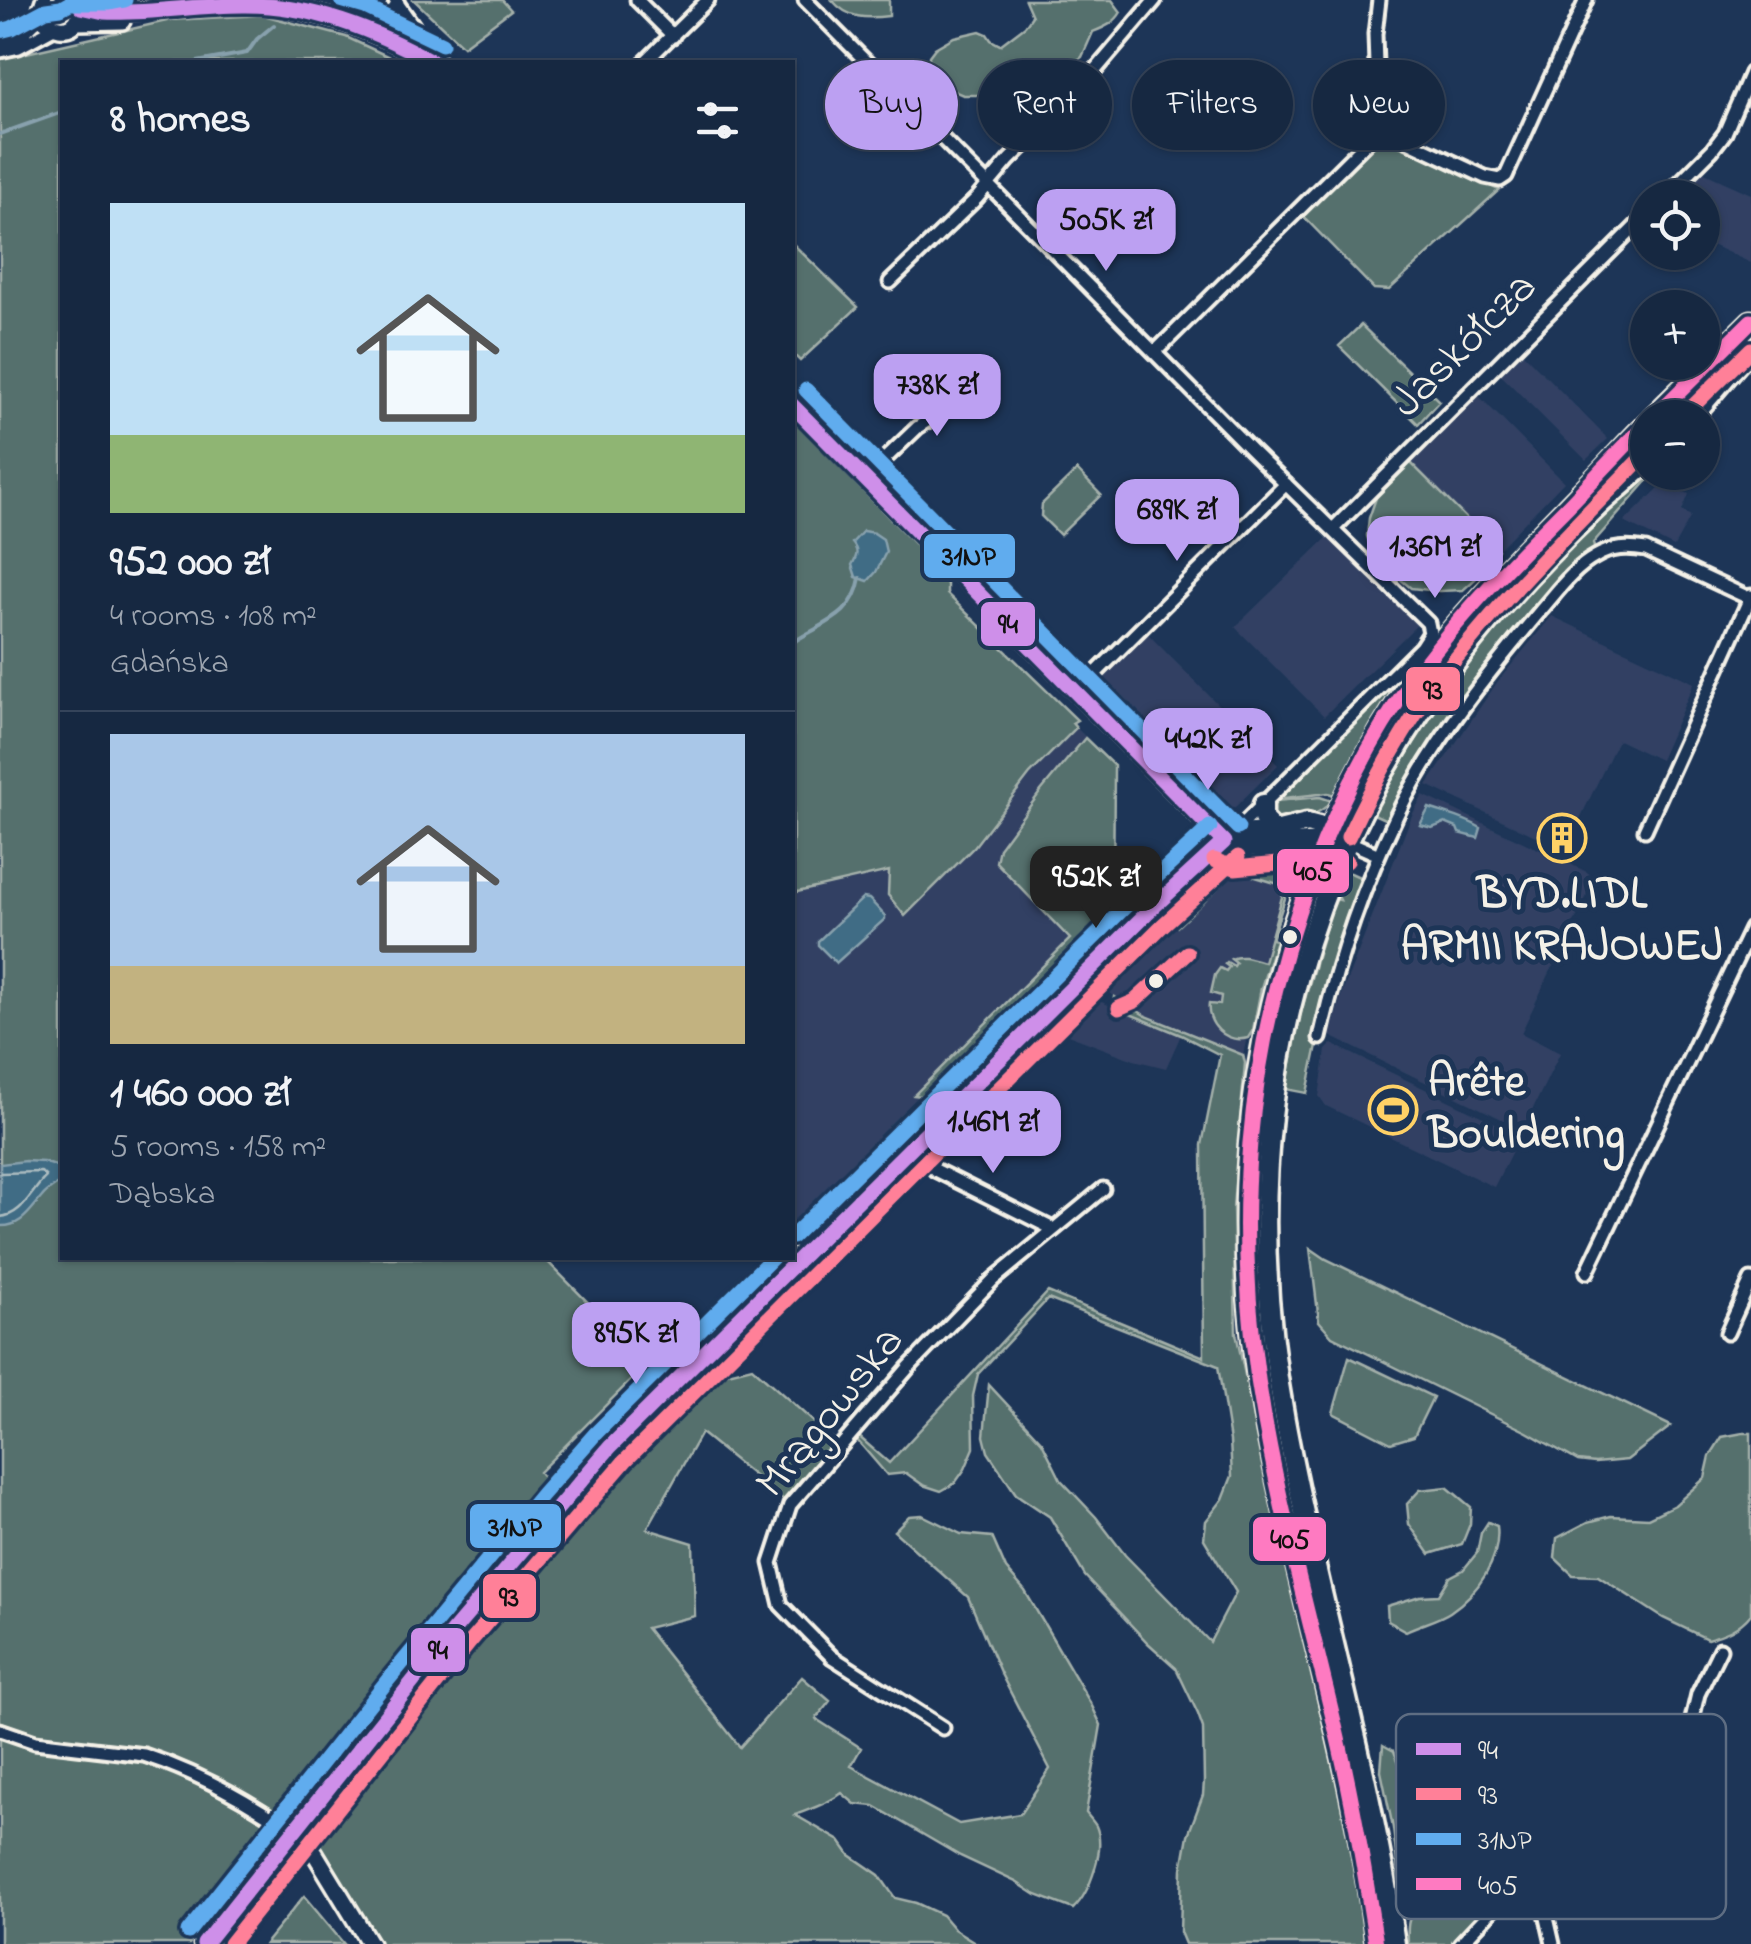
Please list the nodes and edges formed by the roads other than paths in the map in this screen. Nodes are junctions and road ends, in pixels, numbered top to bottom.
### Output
1 (637, 0) edge
2 (708, 0) edge
3 (805, 0) edge
4 (1155, 0) edge
5 (1379, 0) edge
6 (1586, 0) edge
7 (397, 1) edge
8 (43, 8) edge
9 (79, 9) edge
10 (54, 28) junction
11 (376, 34) junction
12 (673, 36) junction
13 (0, 48) edge
14 (432, 60) edge
15 (435, 60) edge
16 (647, 60) edge
17 (1376, 60) edge
18 (1751, 73) edge
19 (1358, 150) edge
20 (1427, 150) edge
21 (1681, 180) edge
22 (988, 183) junction
23 (1630, 232) edge
24 (890, 282) dead end
25 (1751, 321) edge
26 (1751, 348) edge
27 (1156, 352) junction
28 (983, 375) dead end
29 (1670, 400) edge
30 (1706, 400) edge
31 (795, 407) edge
32 (1630, 441) edge
33 (865, 478) junction
34 (1630, 478) edge
35 (1286, 484) junction
36 (1333, 529) junction
37 (1751, 598) edge
38 (1097, 672) dead end
39 (1263, 804) junction
40 (1645, 830) dead end
41 (1328, 835) junction
42 (1279, 837) junction
43 (1228, 838) junction
44 (1347, 841) junction
45 (1379, 856) junction
46 (1311, 875) junction
47 (1751, 929) edge
48 (1320, 1038) dead end
49 (916, 1144) junction
50 (1103, 1189) dead end
51 (1053, 1230) junction
52 (1586, 1272) dead end
53 (1751, 1280) edge
54 (1728, 1333) dead end
55 (1720, 1649) dead end
56 (1693, 1714) edge
57 (943, 1728) dead end
58 (0, 1730) edge
59 (294, 1832) junction
60 (1484, 1919) edge
61 (1547, 1919) edge
62 (204, 1944) edge
63 (370, 1944) edge
64 (1376, 1944) edge
65 (1395, 1944) edge
66 (1460, 1944) edge
67 (1553, 1944) edge

1 - 12 street
2 - 12 street
3 - 22 street
4 - 22 street
5 - 17 street
6 - 20 street
7 - 11 street
7 - 15 street
8 - 10 street
8 - 13 street
9 - 10 street
9 - 11 street
10 - 13 street
11 - 14 street
12 - 16 street
18 - 21 street
19 - 27 street
22 - 24 street
22 - 27 street
23 - 36 street, Jaskółcza
25 - 29 main road
26 - 30 main road
27 - 35 street
28 - 33 street
31 - 33 street
32 - 41 main road
33 - 43 street
34 - 44 main road
35 - 36 street
35 - 38 street
36 - 39 street
37 - 40 street
37 - 45 street
39 - 42 main road
39 - 43 street
41 - 42 main road
41 - 44 main road
41 - 46 main road
42 - 43 main road
42 - 46 main road
43 - 49 main road
44 - 45 street
44 - 65 main road
45 - 48 street
46 - 64 main road
47 - 52 street
49 - 51 street
49 - 59 main road
50 - 51 street, Mrągowska
51 - 57 street, Mrągowska
53 - 54 street
55 - 56 street
58 - 59 street
59 - 62 main road
59 - 63 street
60 - 66 street
61 - 67 street

